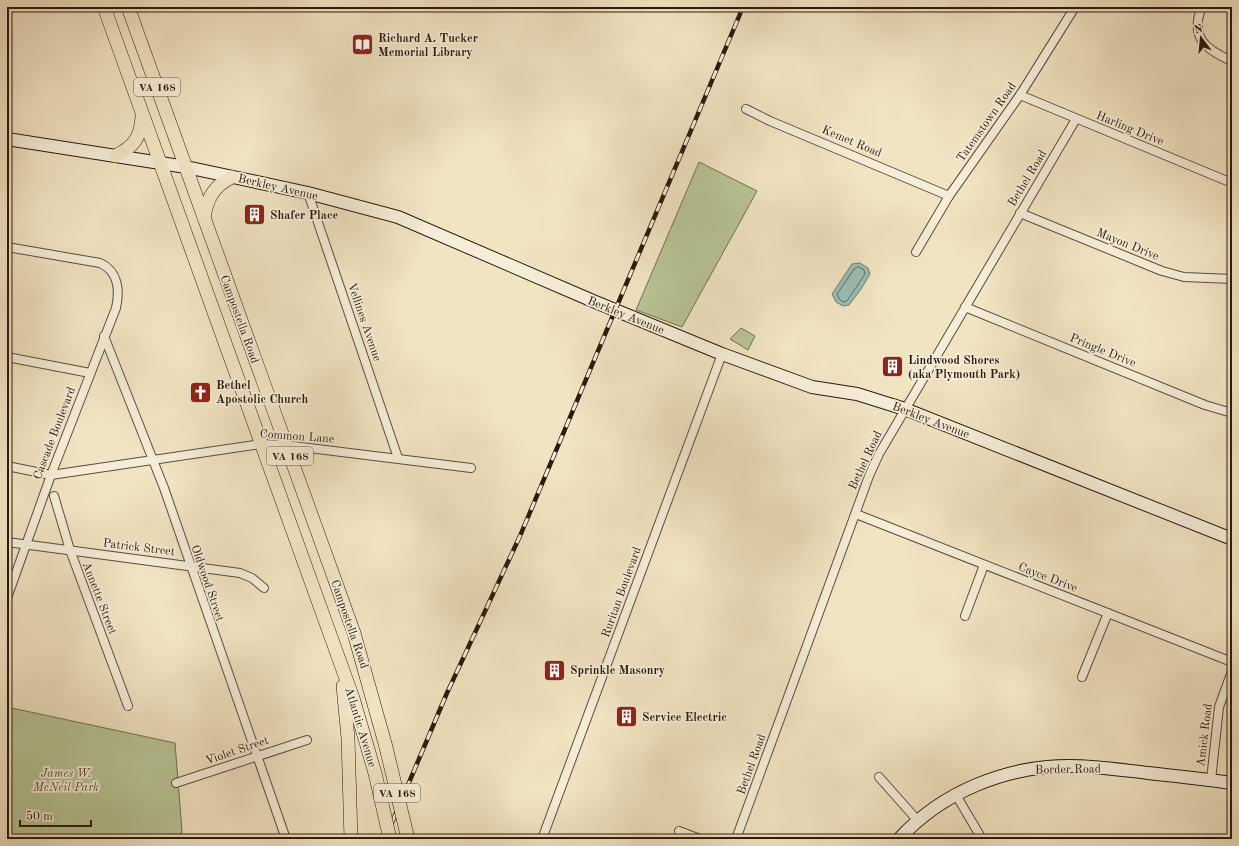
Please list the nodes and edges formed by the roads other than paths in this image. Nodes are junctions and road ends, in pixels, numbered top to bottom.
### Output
1 (104, 7) edge
2 (128, 7) edge
3 (1075, 7) edge
4 (1202, 7) edge
5 (1232, 61) edge
6 (1020, 95) junction
7 (746, 109) dead end
8 (142, 112) junction
9 (1076, 119) junction
10 (7, 139) edge
11 (115, 156) junction
12 (161, 162) junction
13 (186, 167) junction
14 (232, 177) junction
15 (1232, 183) edge
16 (308, 193) junction
17 (949, 196) junction
18 (1020, 213) junction
19 (204, 218) junction
20 (7, 247) edge
21 (916, 252) dead end
22 (1232, 279) edge
23 (965, 307) junction
24 (104, 336) junction
25 (722, 354) junction
26 (7, 357) edge
27 (90, 373) junction
28 (905, 409) junction
29 (1232, 413) edge
30 (261, 444) junction
31 (286, 445) junction
32 (398, 458) junction
33 (152, 461) junction
34 (7, 466) edge
35 (470, 468) dead end
36 (51, 475) junction
37 (54, 496) dead end
38 (856, 514) junction
39 (1232, 539) edge
40 (7, 542) edge
41 (27, 544) junction
42 (70, 550) junction
43 (189, 565) junction
44 (984, 565) junction
45 (264, 588) dead end
46 (7, 598) edge
47 (1108, 613) junction
48 (965, 616) dead end
49 (340, 662) junction
50 (1232, 662) edge
51 (1232, 671) edge
52 (1082, 677) dead end
53 (128, 706) dead end
54 (307, 740) dead end
55 (257, 755) junction
56 (879, 777) dead end
57 (1211, 780) junction
58 (176, 783) dead end
59 (1232, 783) edge
60 (956, 794) junction
61 (918, 821) junction
62 (678, 830) dead end
63 (286, 839) edge
64 (351, 839) edge
65 (390, 839) edge
66 (408, 839) edge
67 (542, 839) edge
68 (700, 839) edge
69 (736, 839) edge
70 (899, 839) edge
71 (982, 839) edge

1 - 8 main road, Campostella Road / VA 168
2 - 13 main road, Campostella Road / VA 168
3 - 6 street, Tatemstown Road
4 - 5 street
6 - 9 street, Harling Drive
6 - 17 street, Tatemstown Road
7 - 17 street, Kemet Road
8 - 11 main road
8 - 12 main road, Campostella Road / VA 168
9 - 15 street, Harling Drive
9 - 18 street, Bethel Road
10 - 11 street, Berkley Avenue
11 - 12 street, Berkley Avenue
12 - 13 street, Berkley Avenue
12 - 30 main road, Campostella Road / VA 168
13 - 14 street, Berkley Avenue
13 - 19 main road, Campostella Road / VA 168
14 - 16 street, Berkley Avenue
14 - 19 main road
16 - 25 street, Berkley Avenue
16 - 32 street, Vellines Avenue
17 - 21 street, Tatemstown Road
18 - 22 street, Mayon Drive
18 - 23 street, Bethel Road
19 - 31 main road, Campostella Road / VA 168
20 - 24 street, Cascade Boulevard
23 - 28 street, Bethel Road
23 - 29 street, Pringle Drive
24 - 27 street, Cascade Boulevard
24 - 33 street, Oldwood Street
25 - 28 street, Berkley Avenue
25 - 67 street, Ruritan Boulevard
26 - 27 street
27 - 36 street, Cascade Boulevard
28 - 38 street, Bethel Road
28 - 39 street, Berkley Avenue
30 - 31 street, Common Lane
30 - 33 street, Common Lane
30 - 49 main road, Campostella Road / VA 168
31 - 32 street, Common Lane
31 - 66 main road, Campostella Road / VA 168, bridge
32 - 35 street, Common Lane
33 - 36 street, Common Lane
33 - 43 street, Oldwood Street
34 - 36 street, Common Lane
36 - 41 street, Cascade Boulevard
37 - 42 street, Annette Street
38 - 44 street, Cayce Drive
38 - 69 street, Bethel Road
40 - 41 street, Patrick Street
41 - 42 street, Patrick Street
41 - 46 street, Cascade Boulevard
42 - 43 street, Patrick Street
42 - 53 street, Annette Street
43 - 45 street, Patrick Street
43 - 55 street, Oldwood Street
44 - 47 street, Cayce Drive
44 - 48 street
47 - 50 street, Cayce Drive
47 - 52 street
49 - 64 main road
49 - 65 main road, Atlantic Avenue / VA 168, bridge
51 - 57 street, Amick Road
54 - 55 street, Violet Street
55 - 58 street, Violet Street
55 - 63 street, Oldwood Street
56 - 61 street
57 - 59 street, Border Road
57 - 60 street, Border Road
60 - 61 street, Border Road
60 - 71 street
61 - 70 street, Border Road
62 - 68 street

